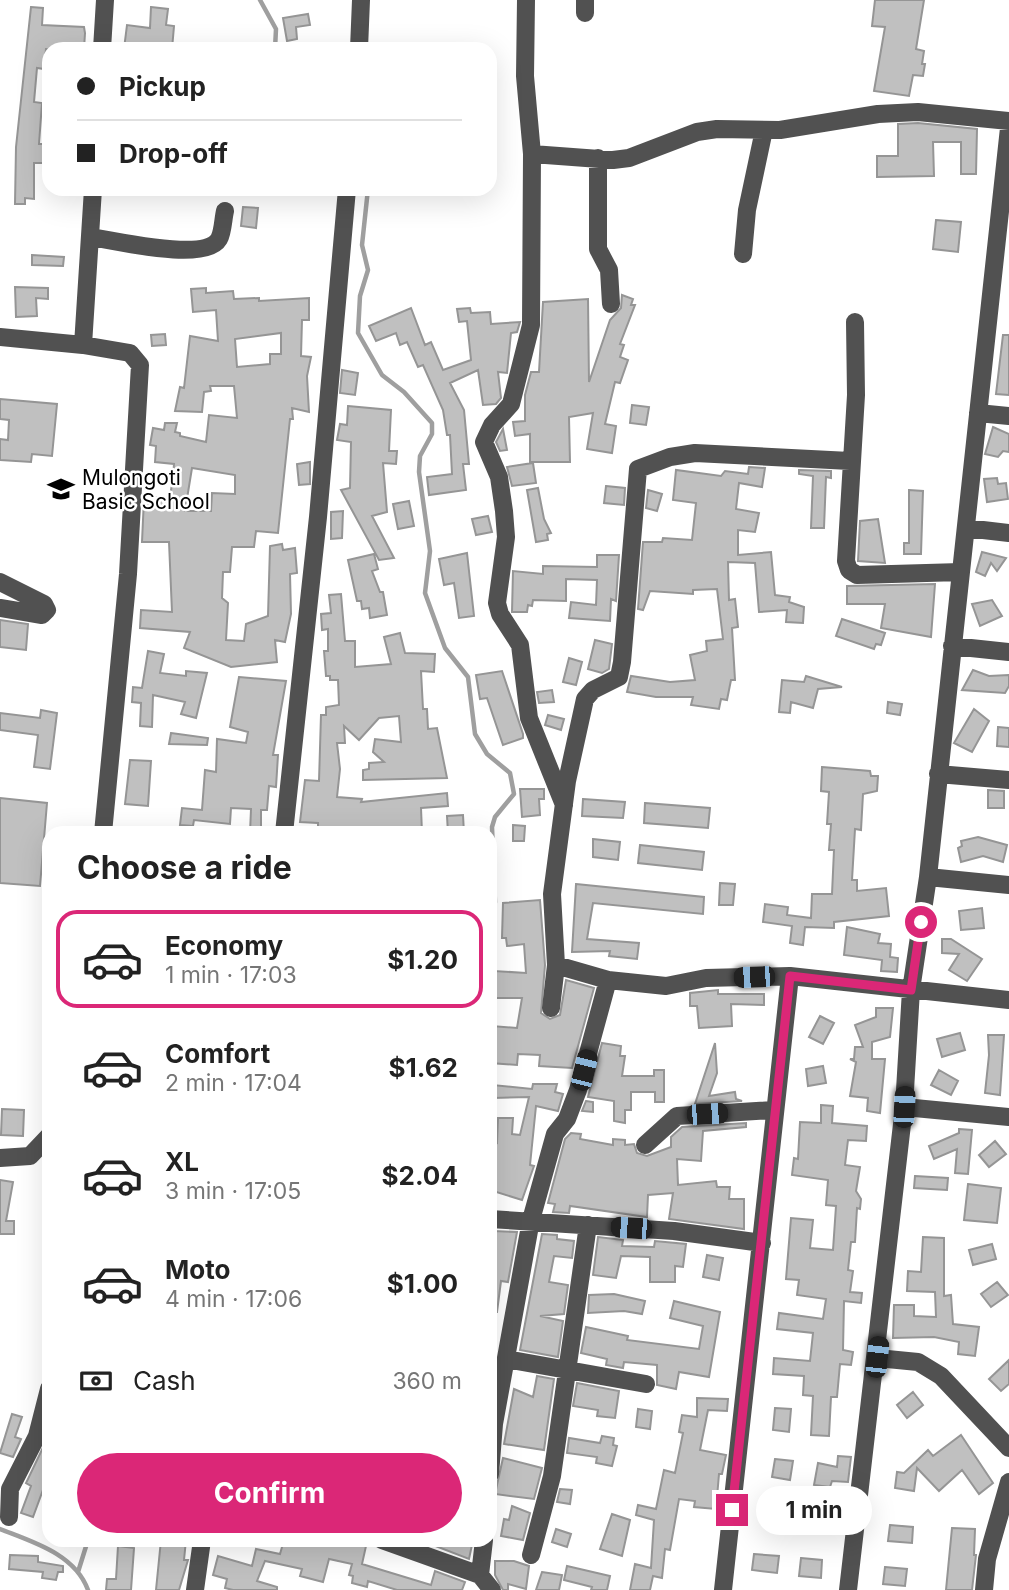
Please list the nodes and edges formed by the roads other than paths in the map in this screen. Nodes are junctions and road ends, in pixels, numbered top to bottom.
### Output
1 (105, 0) edge
2 (361, 0) edge
3 (526, 0) edge
4 (102, 42) edge
5 (359, 42) edge
6 (1009, 121) edge
7 (1009, 128) edge
8 (764, 130) junction
9 (532, 155) junction
10 (598, 158) junction
11 (93, 196) edge
12 (345, 196) edge
13 (225, 211) dead end
14 (90, 237) junction
15 (743, 254) dead end
16 (1001, 263) edge
17 (611, 304) dead end
18 (855, 322) dead end
19 (0, 337) edge
20 (82, 345) junction
21 (978, 413) junction
22 (1009, 416) edge
23 (850, 461) junction
24 (966, 528) junction
25 (1009, 533) edge
26 (961, 572) junction
27 (0, 582) edge
28 (0, 608) edge
29 (952, 646) junction
30 (1009, 652) edge
31 (938, 774) junction
32 (1009, 779) edge
33 (564, 806) junction
34 (104, 826) edge
35 (285, 826) edge
36 (928, 877) junction
37 (1009, 885) edge
38 (556, 965) junction
39 (790, 976) junction
40 (608, 980) junction
41 (911, 990) junction
42 (1009, 1000) edge
43 (551, 1008) dead end
44 (904, 1107) junction
45 (774, 1110) junction
46 (1009, 1116) edge
47 (42, 1143) edge
48 (645, 1145) dead end
49 (0, 1158) edge
50 (497, 1219) edge
51 (531, 1220) junction
52 (588, 1225) junction
53 (762, 1243) junction
54 (877, 1357) junction
55 (506, 1359) junction
56 (569, 1371) junction
57 (646, 1384) dead end
58 (497, 1408) edge
59 (42, 1417) edge
60 (1009, 1448) edge
61 (1009, 1482) edge
62 (9, 1517) dead end
63 (201, 1547) edge
64 (401, 1547) edge
65 (483, 1547) edge
66 (531, 1555) dead end
67 (480, 1576) junction
68 (195, 1590) edge
69 (492, 1590) edge
70 (723, 1590) edge
71 (848, 1590) edge
72 (984, 1590) edge

1 - 4 street
2 - 5 street
3 - 9 street
6 - 8 street
7 - 16 street
8 - 10 street
8 - 15 street
9 - 10 street
9 - 33 street
10 - 17 street
11 - 14 street
12 - 35 street
13 - 14 street
14 - 20 street
16 - 21 street
18 - 23 street
19 - 20 street
20 - 34 street
21 - 22 street
21 - 24 street
23 - 26 street
23 - 33 street
24 - 25 street
24 - 26 street
26 - 29 street
27 - 28 street
29 - 30 street
29 - 31 street
31 - 32 street
31 - 36 street
33 - 38 street
36 - 37 street
36 - 41 street
38 - 40 street
38 - 43 street
39 - 40 street
39 - 41 street
39 - 45 street
40 - 51 street
41 - 42 street
41 - 44 street
44 - 46 street
44 - 54 street
45 - 48 street
45 - 53 street
47 - 49 street
50 - 51 street
51 - 52 street
51 - 55 street
52 - 53 street
52 - 56 street
53 - 70 street
54 - 60 street
54 - 71 street
55 - 56 street
55 - 58 street
56 - 57 street
56 - 66 street
59 - 62 street
61 - 72 street
63 - 68 street
64 - 67 street
65 - 67 street
67 - 69 street

